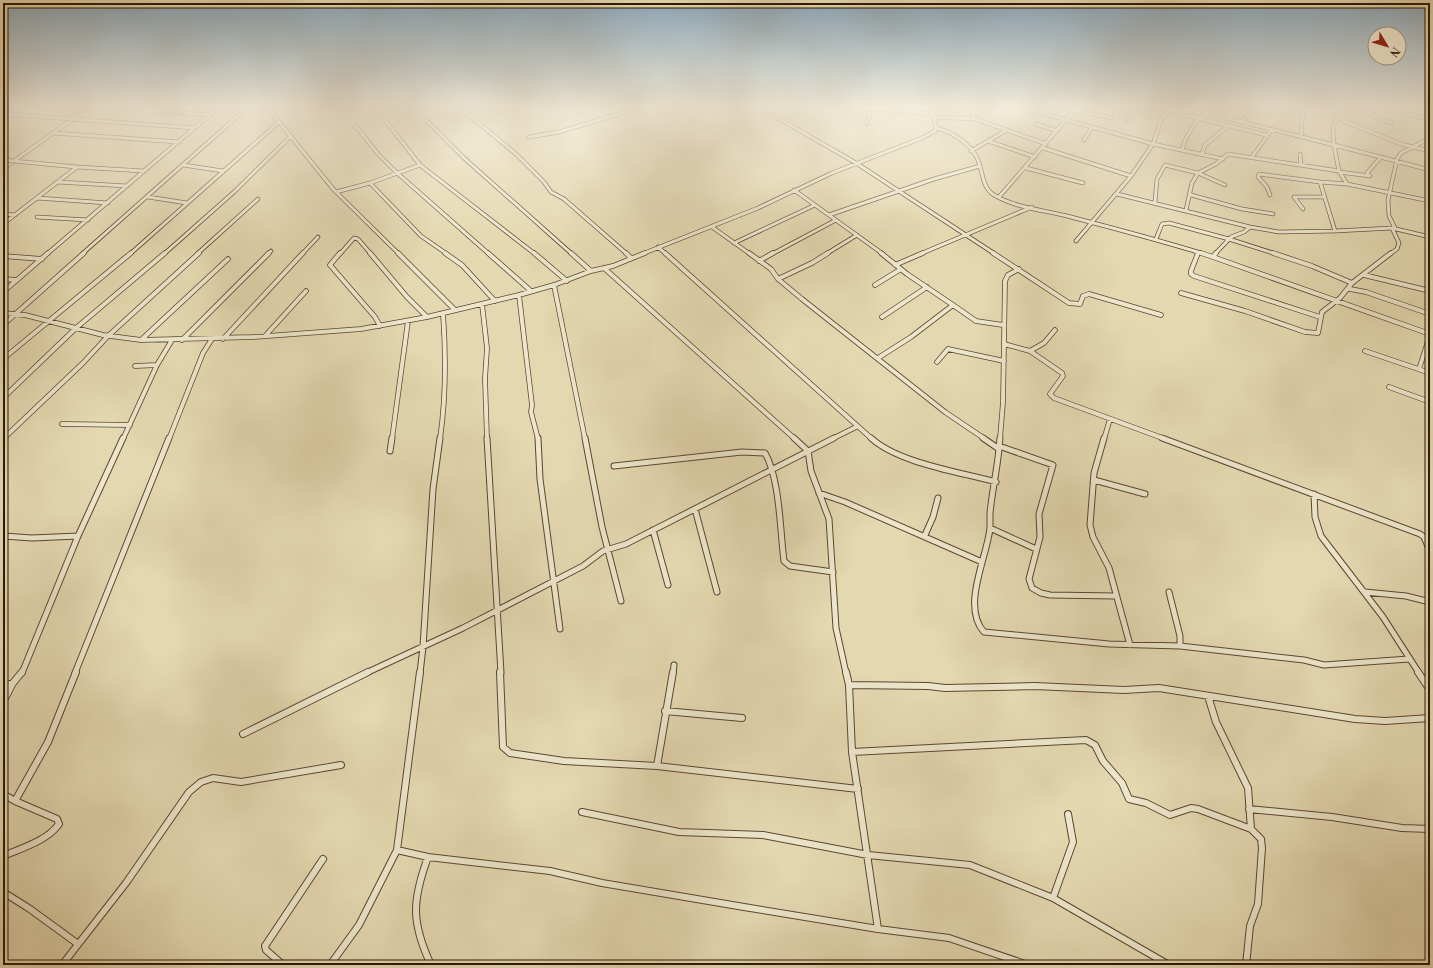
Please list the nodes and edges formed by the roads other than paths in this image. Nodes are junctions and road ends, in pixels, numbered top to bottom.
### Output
1 (26, 152) edge
2 (167, 152) edge
3 (197, 152) edge
4 (245, 152) edge
5 (275, 152) edge
6 (304, 152) edge
7 (376, 152) edge
8 (410, 152) edge
9 (458, 152) edge
10 (514, 152) edge
11 (837, 152) edge
12 (885, 152) edge
13 (972, 152) edge
14 (1021, 152) edge
15 (1039, 152) edge
16 (1056, 152) edge
17 (1147, 152) edge
18 (1193, 152) edge
19 (1255, 152) edge
20 (1335, 152) edge
21 (1359, 152) edge
22 (1405, 152) edge
23 (1202, 154) joint
24 (1300, 154) dead end
25 (1035, 157) junction
26 (1252, 157) junction
27 (1380, 158) junction
28 (1223, 159) junction
29 (3, 160) edge
30 (14, 161) junction
31 (1397, 162) junction
32 (856, 163) junction
33 (183, 165) junction
34 (420, 165) junction
35 (980, 166) junction
36 (1301, 166) junction
37 (77, 167) junction
38 (1026, 168) junction
39 (3, 169) edge
40 (1430, 170) edge
41 (144, 171) junction
42 (223, 171) junction
43 (1339, 172) junction
44 (1198, 173) junction
45 (399, 174) junction
46 (1131, 176) junction
47 (58, 182) junction
48 (1320, 182) junction
49 (370, 183) junction
50 (1083, 183) dead end
51 (1347, 184) junction
52 (1226, 185) dead end
53 (127, 186) junction
54 (794, 190) junction
55 (897, 191) junction
56 (336, 192) junction
57 (1390, 193) junction
58 (1117, 194) junction
59 (1191, 195) junction
60 (1270, 195) dead end
61 (148, 197) junction
62 (999, 197) junction
63 (1324, 197) junction
64 (37, 198) junction
65 (258, 199) dead end
66 (1430, 201) edge
67 (108, 202) junction
68 (1155, 202) junction
69 (187, 203) junction
70 (815, 205) junction
71 (1032, 207) junction
72 (1186, 210) junction
73 (1303, 210) dead end
74 (3, 214) edge
75 (1273, 214) dead end
76 (15, 215) junction
77 (829, 215) junction
78 (37, 217) dead end
79 (88, 220) junction
80 (836, 220) junction
81 (1092, 223) junction
82 (3, 224) edge
83 (712, 227) junction
84 (1250, 227) junction
85 (1394, 228) junction
86 (1335, 231) junction
87 (857, 235) junction
88 (150, 236) dead end
89 (967, 236) junction
90 (1430, 237) edge
91 (318, 238) dead end
92 (1229, 239) junction
93 (1156, 240) junction
94 (1076, 242) dead end
95 (734, 243) junction
96 (658, 247) junction
97 (271, 251) dead end
98 (1200, 252) junction
99 (3, 256) edge
100 (1213, 257) junction
101 (631, 258) junction
102 (42, 259) junction
103 (228, 260) dead end
104 (758, 261) junction
105 (895, 264) junction
106 (604, 268) junction
107 (901, 269) junction
108 (1019, 269) junction
109 (591, 271) junction
110 (1364, 275) junction
111 (3, 278) edge
112 (778, 279) junction
113 (17, 280) junction
114 (567, 281) junction
115 (1352, 283) junction
116 (554, 285) junction
117 (875, 285) dead end
118 (927, 287) junction
119 (1350, 289) junction
120 (306, 291) dead end
121 (531, 291) junction
122 (1430, 291) edge
123 (3, 292) edge
124 (1181, 292) dead end
125 (519, 295) junction
126 (495, 301) junction
127 (1337, 301) junction
128 (482, 304) junction
129 (953, 305) junction
130 (455, 310) junction
131 (3, 313) edge
132 (17, 313) junction
133 (443, 313) junction
134 (1430, 314) edge
135 (1161, 315) dead end
136 (427, 317) junction
137 (882, 317) dead end
138 (1320, 317) junction
139 (48, 320) junction
140 (408, 320) junction
141 (3, 325) edge
142 (1003, 325) junction
143 (380, 326) junction
144 (76, 328) junction
145 (1055, 330) dead end
146 (1430, 335) edge
147 (108, 336) junction
148 (265, 336) junction
149 (212, 338) junction
150 (223, 338) junction
151 (141, 340) junction
152 (172, 340) junction
153 (182, 340) junction
154 (1004, 344) junction
155 (1030, 351) junction
156 (1365, 351) dead end
157 (878, 358) junction
158 (3, 359) edge
159 (1004, 361) junction
160 (937, 362) dead end
161 (157, 365) junction
162 (135, 366) dead end
163 (1419, 369) junction
164 (1430, 373) edge
165 (1388, 387) dead end
166 (3, 398) edge
167 (1430, 402) edge
168 (1110, 419) junction
169 (62, 424) dead end
170 (130, 425) junction
171 (856, 427) junction
172 (3, 439) edge
173 (999, 448) junction
174 (390, 451) dead end
175 (808, 451) junction
176 (614, 466) dead end
177 (772, 470) junction
178 (1094, 480) junction
179 (996, 482) junction
180 (819, 493) junction
181 (1145, 494) dead end
182 (1314, 494) junction
183 (938, 498) dead end
184 (694, 509) junction
185 (990, 528) junction
186 (653, 530) junction
187 (3, 536) edge
188 (78, 536) junction
189 (925, 536) junction
190 (1036, 549) junction
191 (609, 550) junction
192 (1430, 552) edge
193 (982, 562) junction
194 (833, 572) junction
195 (554, 581) junction
196 (668, 585) dead end
197 (718, 592) dead end
198 (1169, 592) dead end
199 (1365, 592) junction
200 (1115, 596) junction
201 (621, 601) dead end
202 (1430, 602) edge
203 (497, 610) junction
204 (560, 629) dead end
205 (1130, 645) junction
206 (1180, 646) junction
207 (423, 647) junction
208 (1409, 659) junction
209 (674, 665) dead end
210 (13, 683) junction
211 (3, 686) edge
212 (849, 686) junction
213 (1430, 690) edge
214 (1208, 696) junction
215 (3, 702) edge
216 (665, 711) junction
217 (742, 718) dead end
218 (1430, 718) edge
219 (243, 734) dead end
220 (852, 752) junction
221 (341, 765) dead end
222 (657, 766) junction
223 (858, 789) junction
224 (3, 794) edge
225 (16, 801) junction
226 (1250, 809) junction
227 (582, 812) dead end
228 (1068, 814) dead end
229 (1251, 829) junction
230 (1430, 829) edge
231 (398, 850) junction
232 (868, 855) junction
233 (3, 856) edge
234 (428, 857) junction
235 (323, 859) dead end
236 (3, 892) edge
237 (1053, 898) junction
238 (878, 929) junction
239 (78, 944) junction
240 (62, 965) edge
241 (283, 965) edge
242 (330, 965) edge
243 (431, 965) edge
244 (1028, 965) edge
245 (1169, 965) edge
246 (1246, 965) edge

1 - 30 street
2 - 41 street
3 - 33 street
4 - 42 street
5 - 144 street
6 - 56 street
7 - 45 street
8 - 34 street
9 - 109 street
10 - 101 street
11 - 32 street
12 - 32 street
13 - 35 street
14 - 25 street
15 - 25 street
16 - 46 street
17 - 46 street
18 - 23 street
19 - 26 street
20 - 43 street
21 - 27 street
22 - 31 street
23 - 28 street
24 - 36 street
25 - 38 street
26 - 28 street
26 - 36 street
27 - 31 street
27 - 43 street
28 - 44 street
29 - 30 street
30 - 37 street
30 - 39 street
31 - 40 street
31 - 57 street
32 - 54 street
32 - 55 street
33 - 42 street
33 - 61 street
34 - 45 street
34 - 114 street
35 - 55 street
35 - 62 street
36 - 43 street
37 - 41 street
37 - 47 street
38 - 50 street
38 - 62 street
41 - 53 street
42 - 69 street
42 - 139 street
43 - 51 street
44 - 52 street
44 - 59 street
44 - 68 street
45 - 49 street
45 - 121 street
46 - 58 street
47 - 53 street
47 - 64 street
48 - 51 street
48 - 60 street
48 - 63 street
49 - 56 street
49 - 126 street
51 - 57 street
53 - 67 street
54 - 70 street
54 - 83 street
55 - 77 street
55 - 89 street
56 - 130 street
57 - 66 street
57 - 85 street
58 - 68 street
58 - 81 street
59 - 72 street
59 - 75 street
61 - 69 street
61 - 132 street
62 - 71 street
63 - 73 street
63 - 86 street
64 - 67 street
64 - 76 street
65 - 147 street
67 - 79 street
68 - 72 street
69 - 88 street
70 - 77 street
70 - 95 street
71 - 81 street
71 - 89 street
72 - 84 street
74 - 76 street
76 - 82 street
77 - 80 street
78 - 79 street
79 - 102 street
80 - 87 street
80 - 104 street
81 - 93 street
81 - 94 street
83 - 95 street
83 - 96 street
84 - 86 street
84 - 92 street
85 - 86 street
85 - 90 street
85 - 110 street
87 - 105 street
87 - 112 street
89 - 105 street
89 - 108 street
91 - 150 street
92 - 93 street
92 - 100 street
92 - 115 street
93 - 98 street
95 - 104 street
96 - 101 street
96 - 171 street
97 - 153 street
98 - 100 street
98 - 138 street
99 - 102 street
100 - 127 street
101 - 106 street
102 - 113 street
103 - 151 street
104 - 112 street
105 - 107 street
106 - 109 street
106 - 175 street
107 - 117 street
107 - 118 street
108 - 135 street
108 - 142 street
109 - 114 street
110 - 115 street
110 - 122 street
111 - 113 street
112 - 157 street
113 - 123 street
114 - 116 street
115 - 119 street
116 - 121 street
116 - 191 street
118 - 129 street
118 - 137 street
119 - 127 street
119 - 134 street
120 - 148 street
121 - 125 street
124 - 138 street
125 - 126 street
125 - 195 street
126 - 128 street
127 - 138 street
127 - 146 street
128 - 130 street
128 - 203 street
129 - 142 street
129 - 157 street
130 - 133 street
131 - 132 street
132 - 139 street
132 - 141 street
133 - 136 street
133 - 207 street
136 - 140 street
136 - 143 street
139 - 144 street
139 - 158 street
140 - 143 street
140 - 174 street
142 - 154 street
143 - 148 street
144 - 147 street
144 - 166 street
145 - 155 street
146 - 163 street
147 - 151 street
147 - 172 street
148 - 150 street
149 - 150 street
149 - 153 street
149 - 225 street
151 - 152 street
152 - 153 street
152 - 161 street
154 - 155 street
154 - 159 street
155 - 168 street
156 - 163 street
157 - 173 street
159 - 160 street
159 - 173 street
161 - 162 street
161 - 170 street
163 - 164 street
165 - 167 street
168 - 178 street
168 - 182 street
169 - 170 street
170 - 188 street
171 - 175 street
171 - 179 street
173 - 179 street
173 - 190 street
175 - 177 street
175 - 180 street
176 - 177 street
177 - 184 street
177 - 194 street
178 - 181 street
178 - 200 street
179 - 185 street
180 - 189 street
180 - 194 street
182 - 192 street
182 - 199 street
183 - 189 street
184 - 186 street
184 - 197 street
185 - 190 street
185 - 193 street
186 - 191 street
186 - 196 street
187 - 188 street
188 - 210 street
189 - 193 street
190 - 200 street
191 - 195 street
191 - 201 street
193 - 205 street
194 - 212 street
195 - 203 street
195 - 204 street
198 - 206 street
199 - 202 street
199 - 208 street
200 - 205 street
203 - 207 street
203 - 222 street
205 - 206 street
206 - 208 street
207 - 219 street
207 - 231 street
208 - 213 street
209 - 216 street
210 - 211 street
210 - 215 street
212 - 214 street
212 - 220 street
214 - 218 street
214 - 226 street
216 - 217 street
216 - 222 street
220 - 223 street
220 - 229 street
221 - 239 street
222 - 223 street
223 - 232 street
224 - 225 street
225 - 233 street
226 - 229 street
226 - 230 street
227 - 232 street
228 - 237 street
229 - 246 street
231 - 234 street
231 - 242 street
232 - 237 street
232 - 238 street
234 - 238 street
234 - 243 street
235 - 241 street
236 - 239 street
237 - 245 street
238 - 244 street
239 - 240 street

